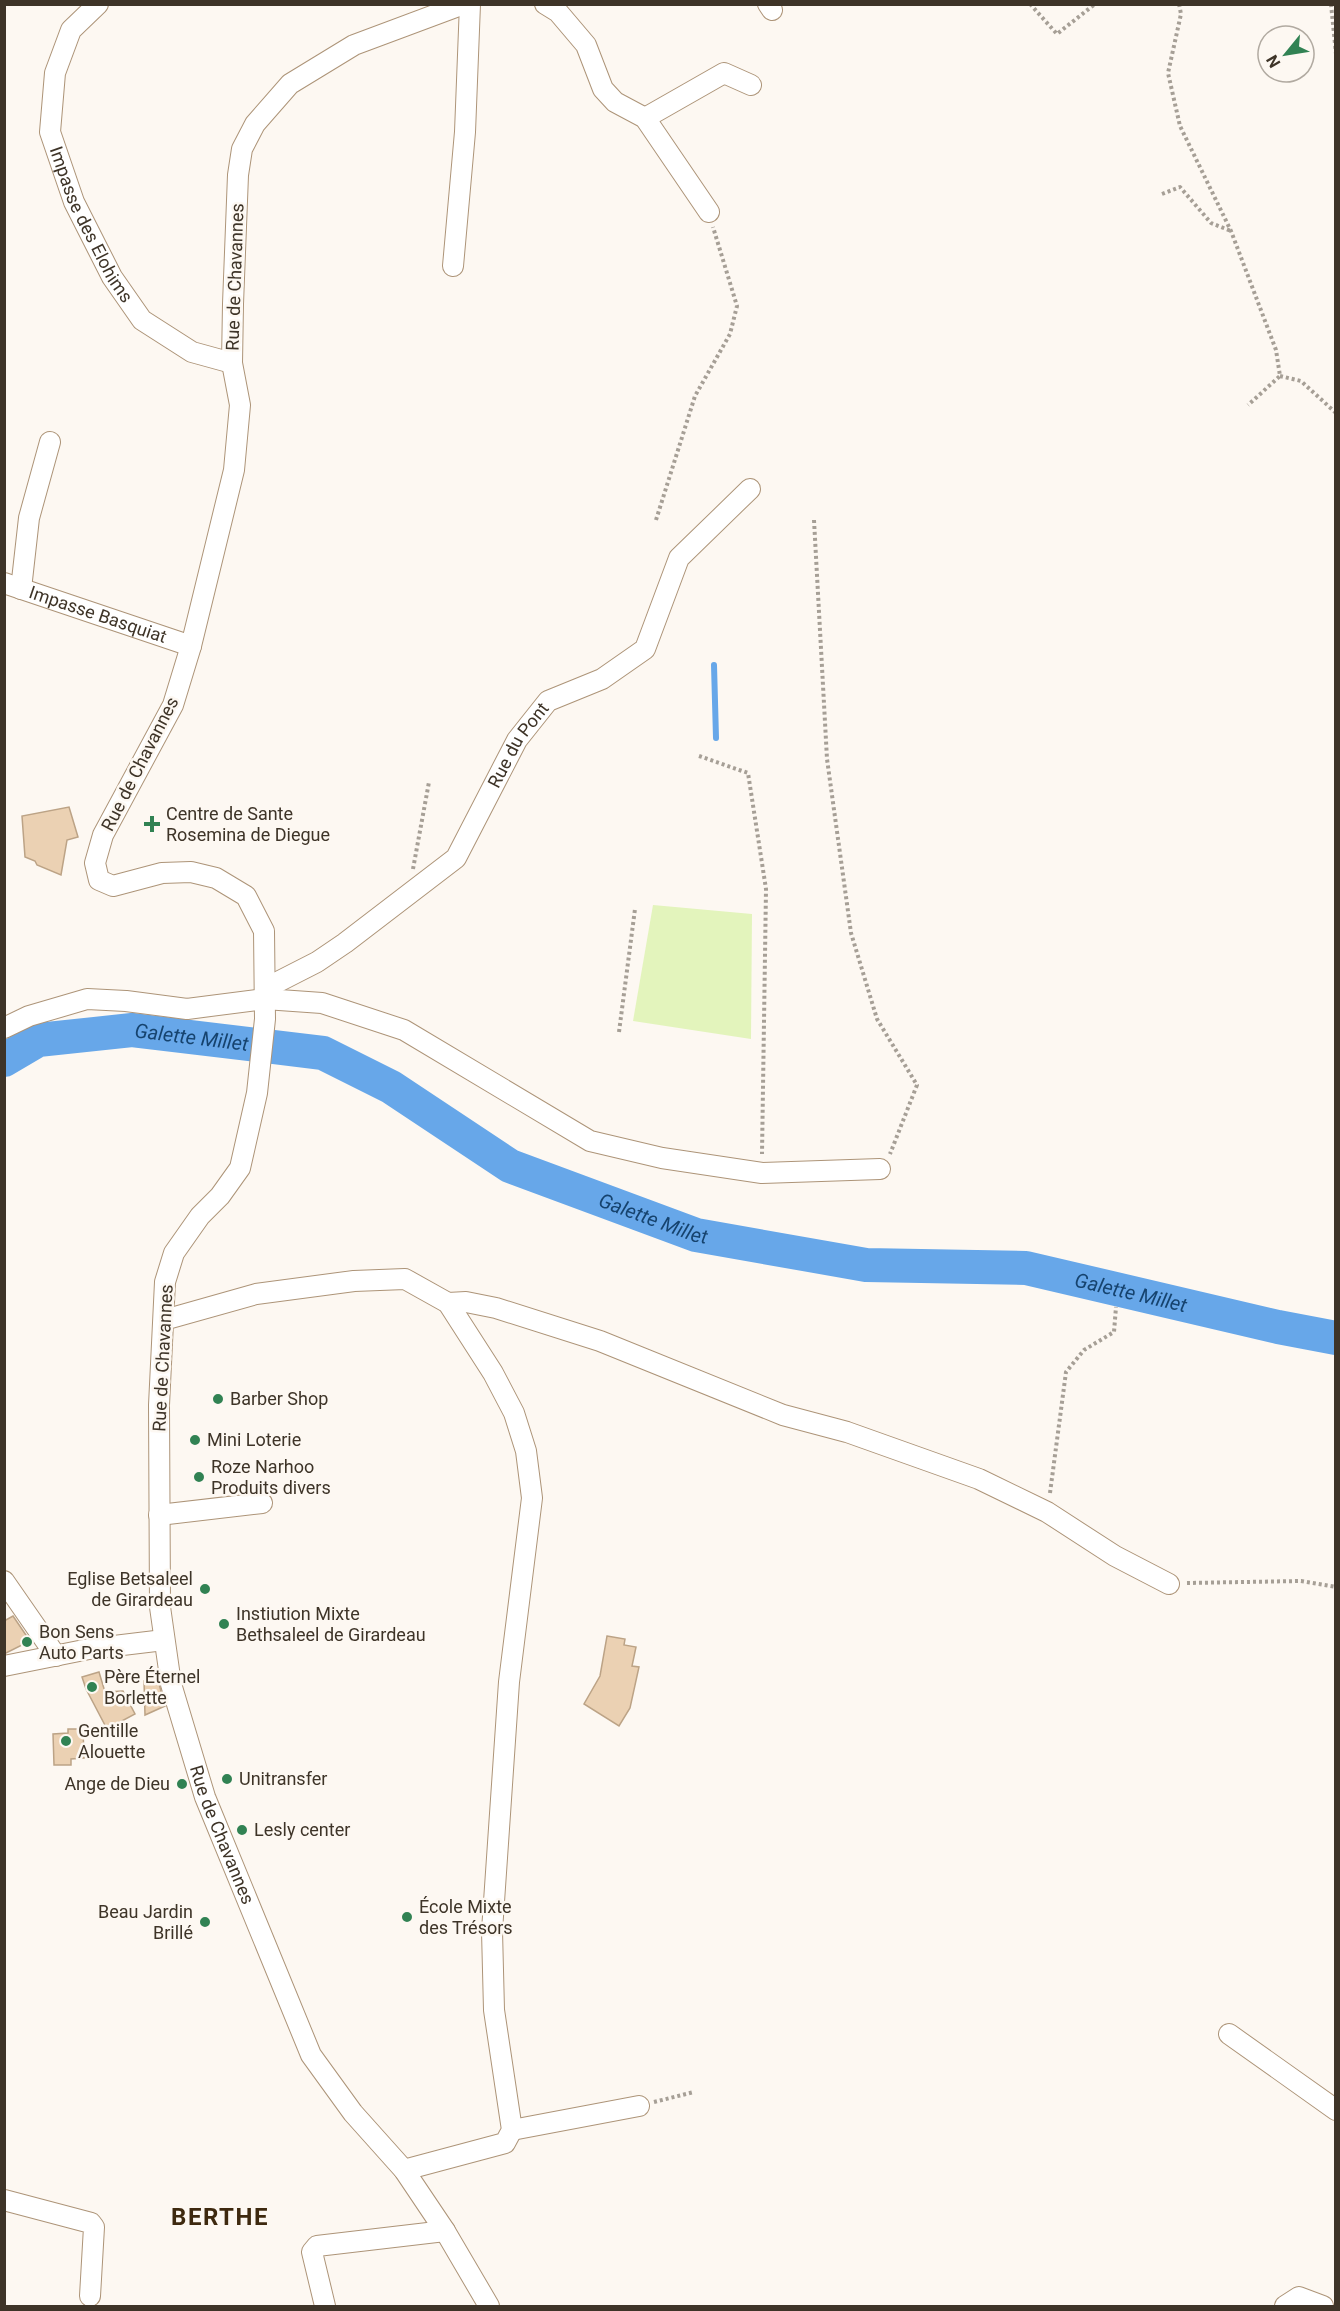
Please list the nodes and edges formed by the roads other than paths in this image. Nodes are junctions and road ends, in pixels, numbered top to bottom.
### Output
1 (99, 4) edge
2 (464, 4) edge
3 (470, 4) edge
4 (545, 4) edge
5 (751, 85) dead end
6 (645, 118) junction
7 (709, 212) road end
8 (453, 266) dead end
9 (232, 363) junction
10 (50, 442) dead end
11 (750, 489) dead end
12 (13, 586) edge
13 (191, 646) junction
14 (265, 1002) junction
15 (4, 1028) edge
16 (880, 1169) road end
17 (448, 1303) junction
18 (164, 1320) junction
19 (262, 1503) dead end
20 (159, 1515) junction
21 (4, 1581) edge
22 (1169, 1584) road end
23 (164, 1640) junction
24 (56, 1656) junction
25 (4, 1666) edge
26 (1229, 2034) dead end
27 (639, 2106) road end
28 (1335, 2110) edge
29 (512, 2130) junction
30 (404, 2170) junction
31 (4, 2199) edge
32 (445, 2231) junction
33 (90, 2296) dead end
34 (325, 2307) edge
35 (489, 2307) edge
36 (1285, 2307) edge
37 (1323, 2307) edge

1 - 9 street, Impasse des Elohims
2 - 9 street, Rue de Chavannes
3 - 8 street
4 - 6 street
5 - 6 street
6 - 7 street
9 - 13 street, Rue de Chavannes
10 - 12 street
11 - 14 street, Rue du Pont
12 - 13 street, Impasse Basquiat
13 - 14 street, Rue de Chavannes
14 - 15 street
14 - 16 street
14 - 18 street, Rue de Chavannes
17 - 18 street
17 - 22 street
17 - 29 street
18 - 20 street, Rue de Chavannes
19 - 20 street
20 - 23 street, Rue de Chavannes
21 - 24 street
23 - 24 street
23 - 30 street, Rue de Chavannes
24 - 25 street
26 - 28 street
27 - 29 street
29 - 30 street
30 - 32 street, Rue de Chavannes
31 - 33 street
32 - 34 street
32 - 35 street, Rue de Chavannes
36 - 37 street

